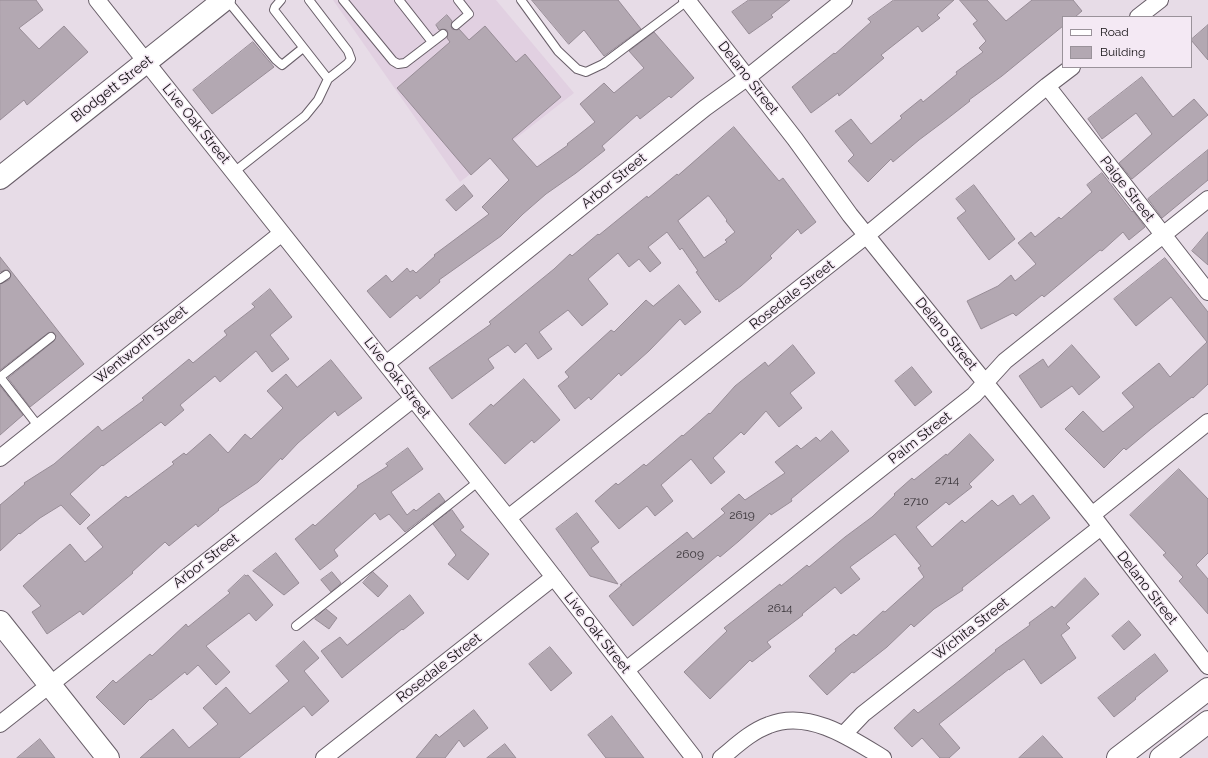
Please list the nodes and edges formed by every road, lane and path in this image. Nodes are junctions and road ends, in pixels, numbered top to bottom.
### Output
1 (97, 0) edge
2 (226, 0) edge
3 (281, 0) edge
4 (309, 0) edge
5 (343, 0) edge
6 (399, 0) edge
7 (458, 0) edge
8 (522, 0) edge
9 (687, 0) edge
10 (844, 0) edge
11 (1160, 0) edge
12 (1139, 16) edge
13 (456, 25) dead end
14 (443, 34) dead end
15 (432, 42) junction
16 (303, 48) junction
17 (146, 63) junction
18 (1071, 68) edge
19 (748, 77) junction
20 (328, 79) junction
21 (1047, 86) junction
22 (234, 172) junction
23 (0, 178) edge
24 (1208, 199) edge
25 (282, 232) junction
26 (867, 235) junction
27 (1163, 235) junction
28 (1208, 292) edge
29 (51, 337) dead end
30 (386, 364) junction
31 (0, 377) edge
32 (985, 382) junction
33 (413, 399) junction
34 (1208, 422) edge
35 (39, 427) junction
36 (0, 458) edge
37 (479, 481) junction
38 (508, 518) junction
39 (1096, 521) junction
40 (554, 577) junction
41 (0, 622) edge
42 (296, 626) dead end
43 (1208, 666) edge
44 (626, 670) junction
45 (49, 685) junction
46 (1208, 689) edge
47 (1208, 722) edge
48 (0, 724) edge
49 (844, 734) junction
50 (108, 758) edge
51 (324, 758) edge
52 (694, 758) edge
53 (721, 758) edge
54 (883, 758) edge
55 (1118, 758) edge
56 (1162, 758) edge

1 - 17 street, Live Oak Street
2 - 16 lane
2 - 17 main road, Blodgett Street
3 - 16 lane
4 - 20 lane
5 - 15 lane
6 - 15 lane
7 - 13 lane
8 - 9 lane
9 - 19 street, Delano Street
10 - 19 street, Arbor Street
11 - 12 street
14 - 15 lane
16 - 20 lane
17 - 22 street, Live Oak Street
17 - 23 main road, Blodgett Street
18 - 21 street, Rosedale Street
19 - 26 street, Delano Street
19 - 30 street, Arbor Street
20 - 22 lane
21 - 26 street, Rosedale Street
21 - 27 street, Paige Street
22 - 25 street, Live Oak Street
24 - 27 street, Palm Street
25 - 30 street, Live Oak Street
25 - 35 street, Wentworth Street
26 - 32 street, Delano Street
26 - 38 street, Rosedale Street
27 - 28 street, Paige Street
27 - 32 street, Palm Street
29 - 31 lane
30 - 33 street, Live Oak Street
31 - 35 lane
32 - 39 street, Delano Street
32 - 44 street, Palm Street
33 - 37 street, Live Oak Street
33 - 45 street, Arbor Street
34 - 39 street, Wichita Street
35 - 36 street, Wentworth Street
37 - 38 street, Live Oak Street
37 - 42 lane
38 - 40 street, Live Oak Street
39 - 43 street, Delano Street
39 - 49 street, Wichita Street
40 - 44 street, Live Oak Street
40 - 51 street, Rosedale Street
41 - 45 main road
44 - 52 street, Live Oak Street
45 - 48 street, Arbor Street
45 - 50 main road
46 - 55 main road
47 - 56 main road
49 - 53 street
49 - 54 street

